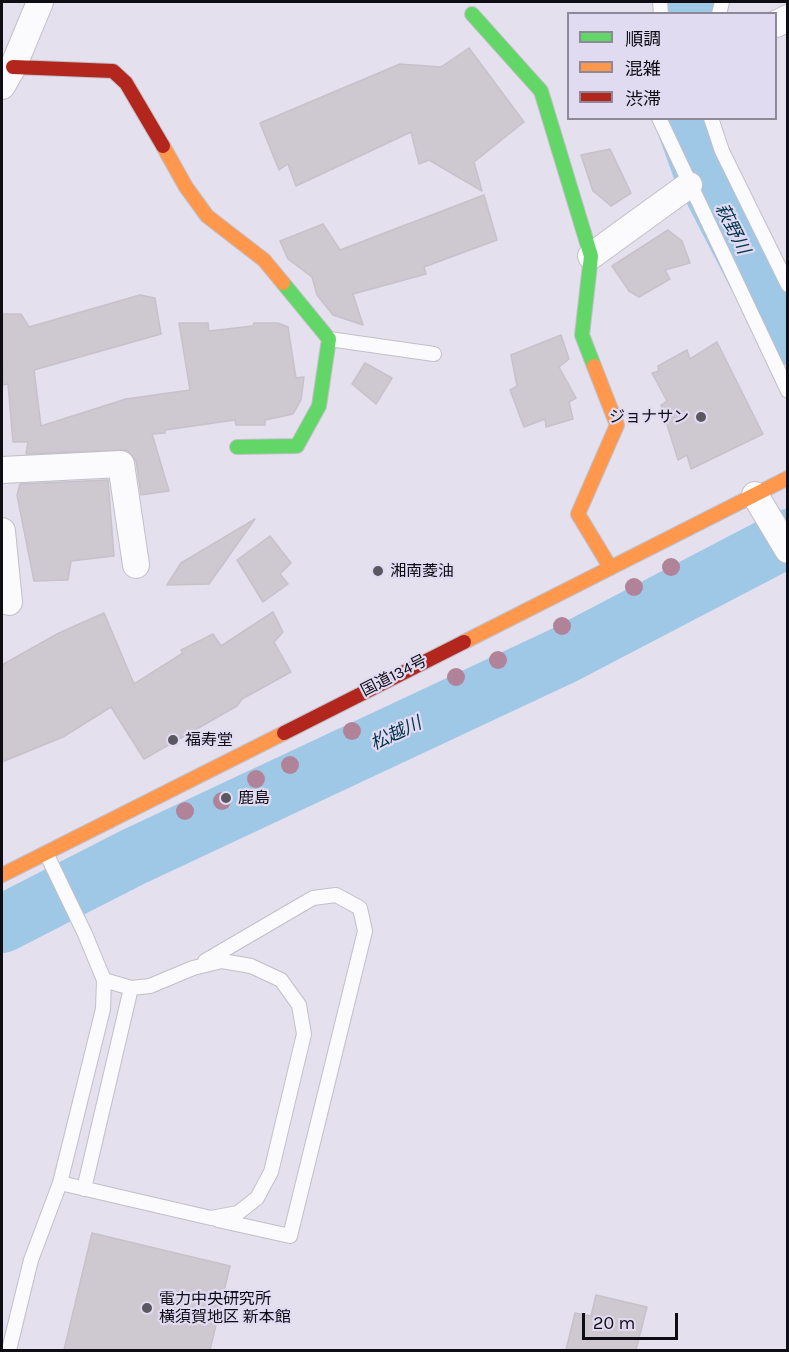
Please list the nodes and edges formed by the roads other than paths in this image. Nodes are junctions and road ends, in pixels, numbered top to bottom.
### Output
1 (40, 2) edge
2 (472, 14) dead end
3 (7, 77) edge
4 (660, 120) edge
5 (712, 120) edge
6 (689, 185) junction
7 (591, 256) junction
8 (788, 285) edge
9 (329, 339) junction
10 (434, 354) dead end
11 (788, 391) edge
12 (237, 447) dead end
13 (2, 470) edge
14 (788, 478) edge
15 (755, 495) junction
16 (2, 531) edge
17 (788, 550) edge
18 (136, 565) dead end
19 (610, 567) junction
20 (9, 602) dead end
21 (46, 853) junction
22 (2, 875) edge
23 (193, 968) junction
24 (104, 980) junction
25 (131, 988) junction
26 (60, 1183) junction
27 (84, 1189) junction
28 (211, 1218) junction
29 (9, 1350) edge

1 - 3 street
2 - 7 main road
3 - 9 main road
4 - 6 lane
5 - 8 lane
6 - 7 street
6 - 11 lane
7 - 19 main road
9 - 10 lane
9 - 12 main road
13 - 18 street
14 - 15 main road, 国道134号
15 - 17 street
15 - 19 main road, 国道134号
16 - 20 street
19 - 21 main road, 国道134号
21 - 22 main road, 国道134号
21 - 24 lane
23 - 25 lane
23 - 28 lane
23 - 28 lane
24 - 25 lane
24 - 26 lane
25 - 27 lane
26 - 27 lane
26 - 29 lane
27 - 28 lane

